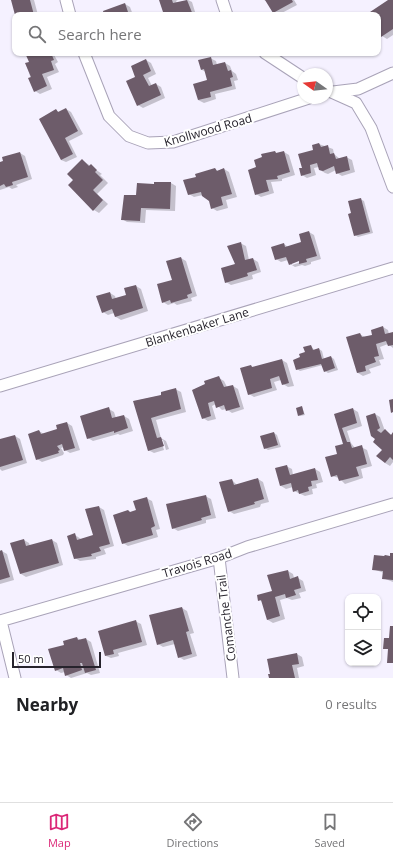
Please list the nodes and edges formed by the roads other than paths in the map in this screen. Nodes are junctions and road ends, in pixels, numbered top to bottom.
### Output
1 (66, 0) edge
2 (222, 0) edge
3 (69, 12) edge
4 (226, 12) edge
5 (85, 56) edge
6 (270, 56) edge
7 (393, 73) edge
8 (297, 74) edge
9 (333, 92) edge
10 (333, 94) edge
11 (297, 102) edge
12 (393, 187) edge
13 (393, 268) edge
14 (0, 386) edge
15 (393, 504) edge
16 (219, 558) junction
17 (1, 621) edge
18 (15, 678) edge
19 (233, 678) edge

1 - 3 street
2 - 4 street
5 - 11 street, Knollwood Road
6 - 8 street
7 - 9 street
10 - 12 street
13 - 14 street, Blankenbaker Lane
15 - 16 street, Travois Road
16 - 17 street, Travois Road
16 - 19 street, Comanche Trail
17 - 18 street

